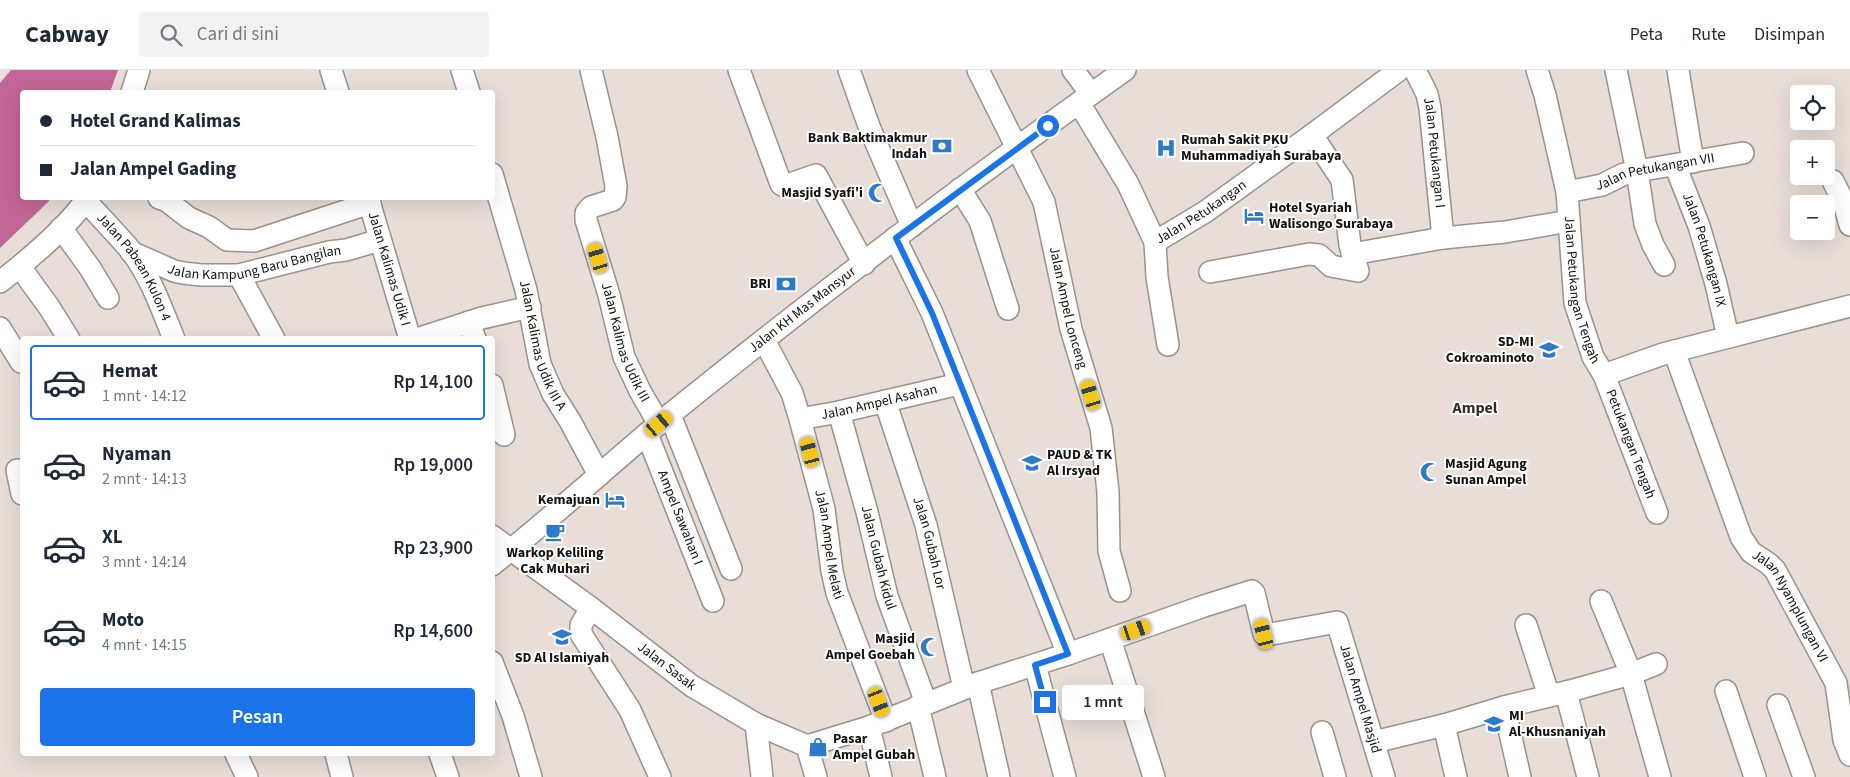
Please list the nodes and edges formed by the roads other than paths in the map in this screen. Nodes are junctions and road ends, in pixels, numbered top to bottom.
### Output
1 (139, 70) edge
2 (331, 70) edge
3 (462, 70) edge
4 (591, 70) edge
5 (739, 70) edge
6 (849, 70) edge
7 (978, 70) edge
8 (1074, 70) edge
9 (1125, 70) edge
10 (1399, 70) edge
11 (1416, 70) edge
12 (1537, 70) edge
13 (1616, 70) edge
14 (1678, 70) edge
15 (133, 90) edge
16 (337, 90) edge
17 (468, 90) edge
18 (1085, 99) junction
19 (1312, 135) junction
20 (1016, 148) junction
21 (1743, 153) dead end
22 (1684, 163) junction
23 (1637, 171) junction
24 (495, 185) edge
25 (1835, 185) edge
26 (960, 189) junction
27 (1567, 192) junction
28 (85, 200) edge
29 (87, 200) edge
30 (164, 200) edge
31 (369, 200) edge
32 (1569, 221) junction
33 (1850, 225) edge
34 (61, 228) junction
35 (904, 232) junction
36 (1442, 238) junction
37 (380, 240) junction
38 (1155, 242) junction
39 (131, 252) junction
40 (1352, 254) junction
41 (864, 264) junction
42 (1664, 265) dead end
43 (20, 267) junction
44 (1210, 272) dead end
45 (239, 275) junction
46 (0, 282) edge
47 (108, 298) dead end
48 (1850, 306) edge
49 (530, 307) junction
50 (1008, 309) dead end
51 (0, 328) edge
52 (472, 330) edge
53 (67, 336) edge
54 (173, 336) edge
55 (272, 336) edge
56 (409, 336) edge
57 (435, 336) edge
58 (1728, 338) junction
59 (764, 340) junction
60 (1168, 345) dead end
61 (1674, 351) junction
62 (20, 360) edge
63 (1604, 375) junction
64 (959, 384) junction
65 (495, 398) edge
66 (885, 401) junction
67 (839, 412) junction
68 (800, 419) junction
69 (658, 425) junction
70 (504, 435) dead end
71 (13, 471) edge
72 (599, 475) junction
73 (20, 489) edge
74 (1657, 514) dead end
75 (495, 538) edge
76 (511, 550) junction
77 (495, 563) edge
78 (731, 570) dead end
79 (1120, 591) dead end
80 (713, 600) dead end
81 (1601, 601) dead end
82 (591, 608) junction
83 (1526, 625) dead end
84 (1110, 639) junction
85 (1068, 654) junction
86 (1656, 664) dead end
87 (1035, 665) junction
88 (495, 670) edge
89 (1631, 674) junction
90 (971, 686) junction
91 (1726, 691) dead end
92 (1557, 694) junction
93 (922, 704) junction
94 (1778, 705) dead end
95 (1504, 707) junction
96 (756, 724) junction
97 (877, 724) junction
98 (1444, 725) junction
99 (1322, 732) dead end
100 (1374, 742) junction
101 (807, 746) junction
102 (1850, 755) edge
103 (237, 756) edge
104 (337, 756) edge
105 (441, 756) edge
106 (247, 777) edge
107 (342, 777) edge
108 (448, 777) edge
109 (531, 777) edge
110 (660, 777) edge
111 (762, 777) edge
112 (816, 777) edge
113 (881, 777) edge
114 (935, 777) edge
115 (999, 777) edge
116 (1065, 777) edge
117 (1154, 777) edge
118 (1335, 777) edge
119 (1384, 777) edge
120 (1456, 777) edge
121 (1520, 777) edge
122 (1588, 777) edge
123 (1660, 777) edge
124 (1755, 777) edge
125 (1804, 777) edge

1 - 15 street
2 - 16 street
3 - 17 street
4 - 69 street, Jalan Kalimas Udik III
5 - 41 street
6 - 35 street
7 - 20 street, Jalan Ampel Lonceng
8 - 18 street, Jalan Petukangan
9 - 18 street, Jalan KH Mas Mansyur
10 - 19 street, Jalan Petukangan
11 - 36 street, Jalan Petukangan I
12 - 27 street, Jalan Petukangan Tengah
13 - 23 street
14 - 22 street, Jalan Petukangan IX
18 - 20 street, Jalan KH Mas Mansyur
18 - 38 street, Jalan Petukangan
19 - 38 street, Jalan Petukangan
19 - 40 street
20 - 26 street, Jalan KH Mas Mansyur
20 - 79 street, Jalan Ampel Lonceng
21 - 22 street, Jalan Petukangan VII
22 - 23 street, Jalan Petukangan VII
22 - 58 street, Jalan Petukangan IX
23 - 27 street, Jalan Petukangan VII
23 - 42 street
24 - 49 street, Jalan Kalimas Udik III A
25 - 33 street
26 - 35 street, Jalan KH Mas Mansyur
26 - 50 street
27 - 32 street, Jalan Petukangan Tengah
28 - 34 street
29 - 39 street, Jalan Pabean Kulon 4
30 - 31 street
31 - 37 street, Jalan Kalimas Udik I
32 - 36 street
32 - 63 street, Jalan Petukangan Tengah
34 - 43 street
34 - 47 street
35 - 41 street, Jalan KH Mas Mansyur
35 - 64 street
36 - 40 street
37 - 45 street, Jalan Kampung Baru Bangilan
37 - 56 street, Jalan Kalimas Udik I
38 - 60 street
39 - 45 street, Jalan Kampung Baru Bangilan
39 - 54 street, Jalan Pabean Kulon 4
40 - 44 street
41 - 59 street, Jalan KH Mas Mansyur
43 - 46 street
43 - 53 street
45 - 55 street
48 - 58 street, Jalan Petukangan Tengah
49 - 52 street
49 - 72 street, Jalan Kalimas Udik III A
51 - 62 street
52 - 57 street
58 - 61 street, Jalan Petukangan Tengah
59 - 68 street, Jalan Ampel Melati
59 - 69 street, Jalan KH Mas Mansyur
61 - 63 street, Jalan Petukangan Tengah
61 - 102 street, Jalan Nyamplungan VI
63 - 74 street, Petukangan Tengah
64 - 66 street, Jalan Ampel Asahan
64 - 85 street
65 - 70 street
66 - 67 street, Jalan Ampel Asahan
66 - 90 street, Jalan Gubah Lor
67 - 68 street, Jalan Ampel Asahan
67 - 93 street, Jalan Gubah Kidul
68 - 97 street, Jalan Ampel Melati
69 - 72 street, Jalan KH Mas Mansyur
69 - 78 street
69 - 80 street, Ampel Sawahan I
71 - 73 street
72 - 76 street, Jalan KH Mas Mansyur
75 - 76 street, Jalan Sasak
76 - 77 street, Jalan KH Mas Mansyur
76 - 82 street, Jalan Sasak
81 - 89 street
82 - 96 street, Jalan Sasak
82 - 110 street
83 - 92 street
84 - 85 street
84 - 100 street, Jalan Ampel Masjid
84 - 117 street
85 - 87 street
86 - 89 street
87 - 90 street
87 - 116 street
88 - 109 street
89 - 92 street
89 - 123 street
90 - 93 street
90 - 115 street, Jalan Gubah Lor
91 - 124 street
92 - 95 street
92 - 122 street
93 - 97 street
93 - 114 street, Jalan Gubah Kidul
94 - 125 street
95 - 98 street
95 - 121 street
96 - 101 street, Jalan Sasak
96 - 111 street
97 - 101 street
97 - 113 street, Jalan Ampel Melati
98 - 100 street
98 - 120 street
99 - 118 street
100 - 119 street, Jalan Ampel Masjid
101 - 112 street
103 - 106 street
104 - 107 street
105 - 108 street

